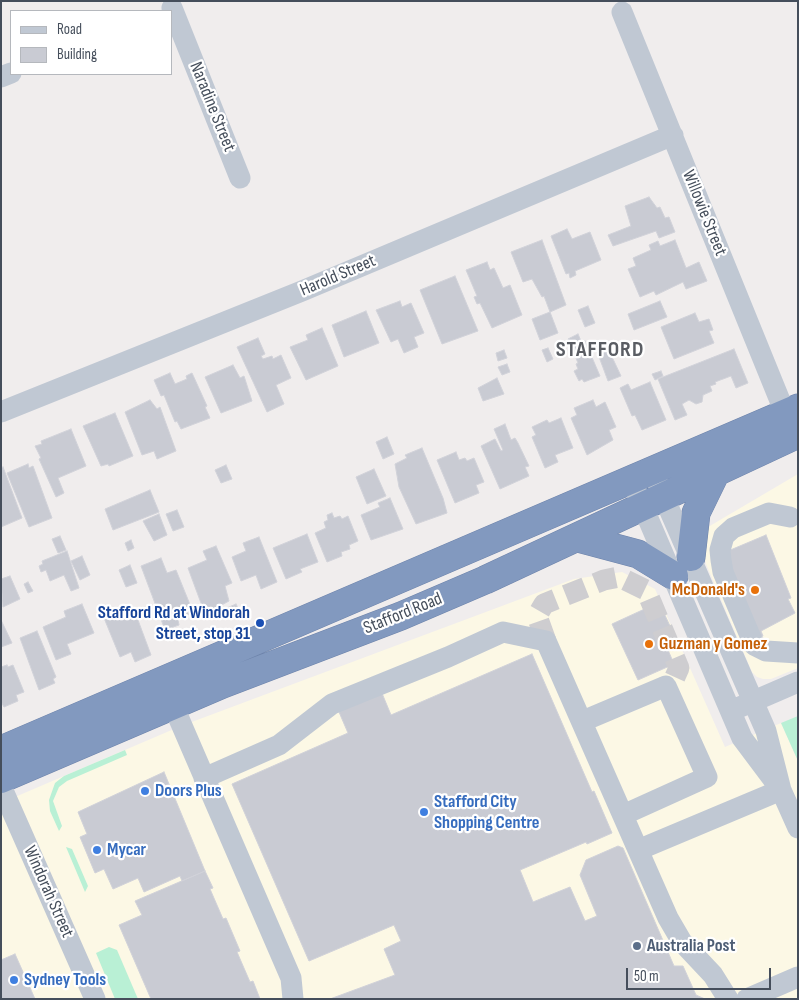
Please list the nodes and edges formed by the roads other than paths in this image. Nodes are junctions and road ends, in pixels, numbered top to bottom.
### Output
1 (174, 7) edge
2 (622, 12) dead end
3 (672, 135) junction
4 (240, 178) dead end
5 (1, 412) edge
6 (794, 418) edge
7 (716, 472) junction
8 (641, 474) junction
9 (654, 502) junction
10 (790, 517) dead end
11 (578, 538) junction
12 (682, 567) junction
13 (798, 653) edge
14 (798, 682) edge
15 (753, 701) junction
16 (173, 705) junction
17 (730, 711) junction
18 (583, 721) junction
19 (1, 750) edge
20 (1, 778) edge
21 (204, 778) junction
22 (1, 786) edge
23 (781, 790) junction
24 (623, 815) junction
25 (798, 828) edge
26 (638, 850) junction
27 (798, 977) edge
28 (95, 999) edge
29 (294, 999) edge
30 (728, 999) edge
31 (747, 999) edge

1 - 4 street, Naradine Street
2 - 3 street, Willowie Street
3 - 5 street, Harold Street
3 - 6 street, Willowie Street
6 - 7 highway, Stafford Road
6 - 8 highway, Stafford Road
7 - 9 highway, Stafford Road
7 - 12 highway
8 - 9 street
8 - 19 highway, Stafford Road
9 - 11 highway, Stafford Road
9 - 12 street
10 - 13 street
11 - 12 highway
11 - 16 highway, Stafford Road
12 - 15 street
12 - 17 street
14 - 15 street
15 - 17 street
15 - 23 street
16 - 20 highway, Stafford Road
16 - 21 street
17 - 23 street
18 - 21 street
18 - 24 street
18 - 24 street
21 - 29 street
22 - 28 street, Windorah Street
23 - 25 street
23 - 26 street
24 - 26 street
26 - 30 street
27 - 31 street

